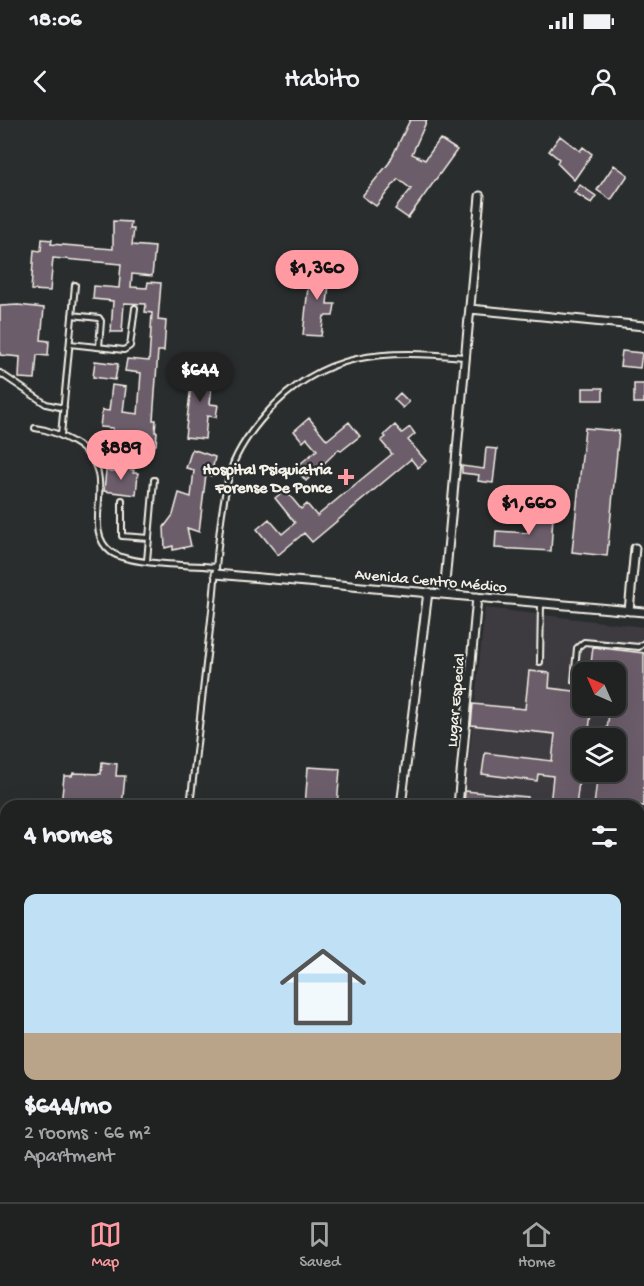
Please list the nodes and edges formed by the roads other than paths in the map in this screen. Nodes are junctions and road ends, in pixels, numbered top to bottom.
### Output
1 (480, 196) dead end
2 (75, 285) dead end
3 (135, 308) dead end
4 (470, 309) junction
5 (72, 315) junction
6 (644, 326) edge
7 (70, 344) junction
8 (99, 347) junction
9 (465, 357) junction
10 (0, 373) edge
11 (64, 408) junction
12 (35, 428) dead end
13 (61, 435) junction
14 (154, 480) dead end
15 (122, 500) dead end
16 (149, 538) junction
17 (635, 549) dead end
18 (147, 561) junction
19 (216, 571) junction
20 (428, 592) junction
21 (444, 594) junction
22 (477, 597) junction
23 (541, 603) junction
24 (629, 611) junction
25 (644, 612) edge
26 (644, 643) edge
27 (540, 662) dead end
28 (576, 662) edge
29 (191, 800) edge
30 (403, 800) edge
31 (459, 800) edge

1 - 4 street
2 - 5 lane
3 - 8 lane
4 - 6 street
4 - 9 street
5 - 7 lane
5 - 8 lane
7 - 8 lane
7 - 11 lane
9 - 19 lane
9 - 21 street
10 - 11 lane
11 - 13 lane
12 - 13 lane
13 - 18 lane
14 - 16 lane
15 - 16 lane
16 - 18 lane
17 - 24 street
18 - 19 lane
19 - 20 street, Avenida Centro Médico
19 - 29 lane
20 - 21 street, Avenida Centro Médico
20 - 30 street
21 - 22 street, Avenida Centro Médico
22 - 23 street, Avenida Centro Médico
22 - 31 street, Lugar Especial
23 - 24 street, Avenida Centro Médico
23 - 27 lane
24 - 25 street, Avenida Centro Médico
26 - 28 lane

